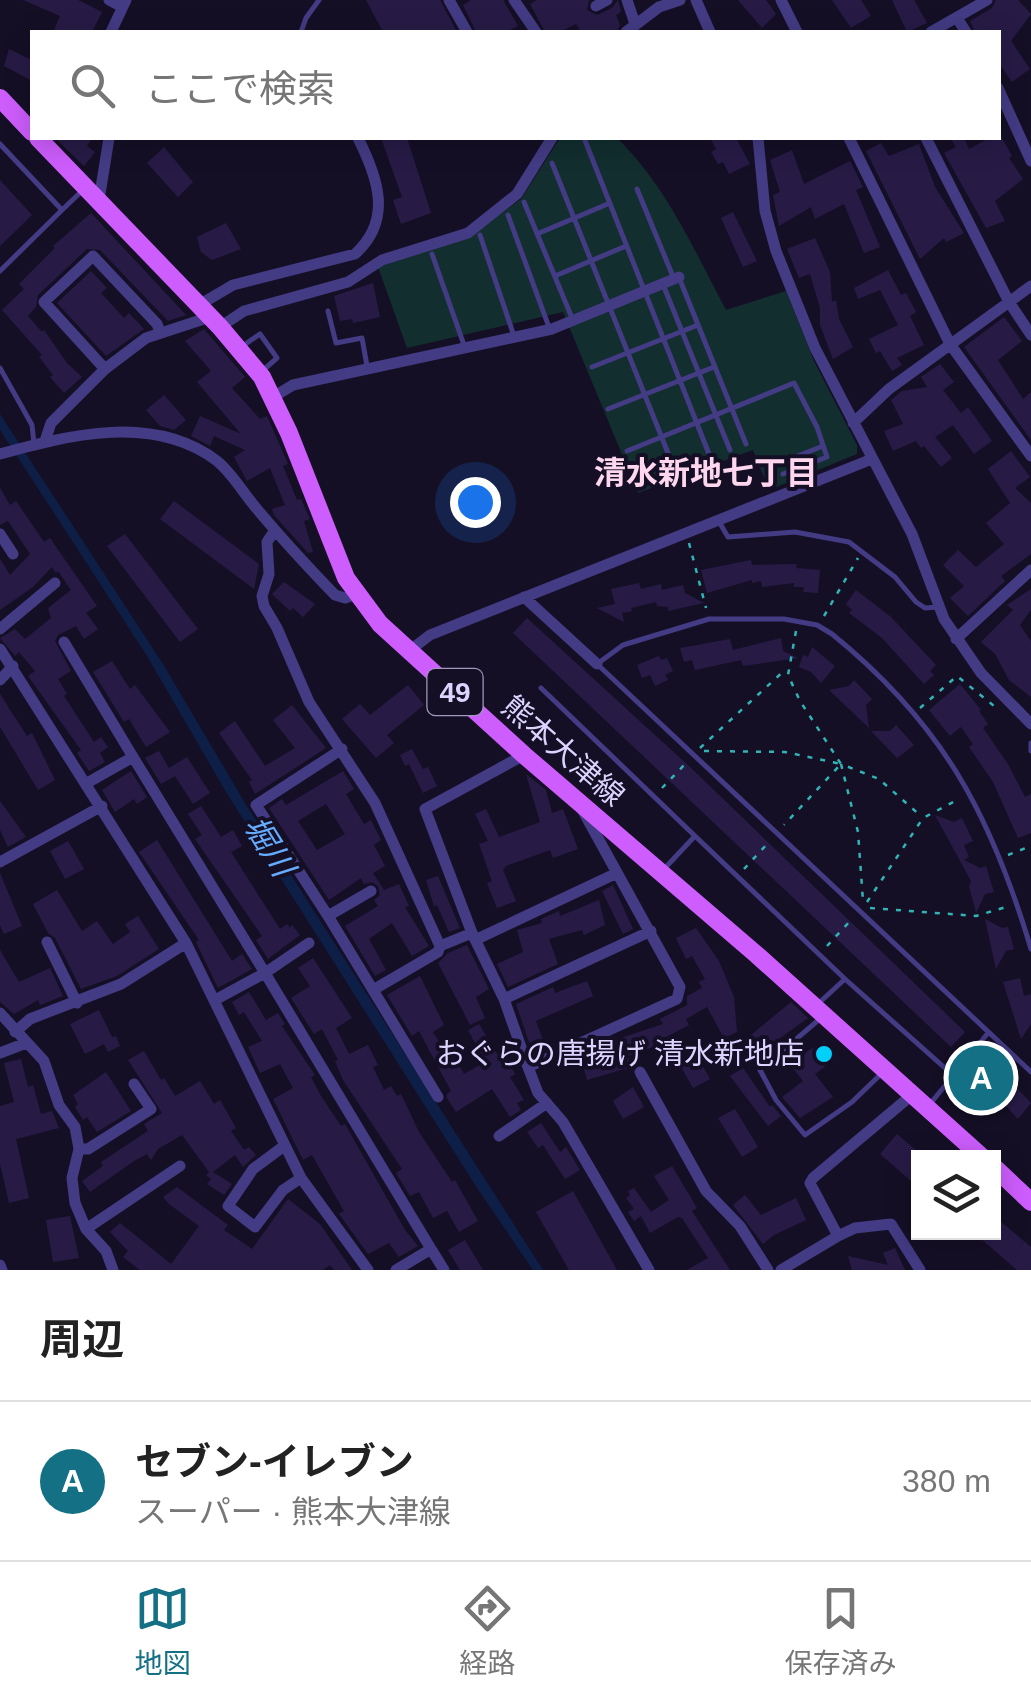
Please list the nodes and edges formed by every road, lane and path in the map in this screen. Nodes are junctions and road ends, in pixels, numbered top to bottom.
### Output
1 (109, 0) edge
2 (320, 0) edge
3 (450, 0) edge
4 (514, 0) edge
5 (626, 0) edge
6 (680, 0) edge
7 (696, 0) edge
8 (781, 0) edge
9 (987, 0) edge
10 (124, 4) edge
11 (957, 18) junction
12 (631, 29) edge
13 (113, 30) edge
14 (302, 30) edge
15 (467, 30) edge
16 (535, 30) edge
17 (709, 30) edge
18 (796, 30) edge
19 (935, 30) edge
20 (965, 30) edge
21 (1001, 95) edge
22 (0, 98) edge
23 (30, 130) edge
24 (40, 140) edge
25 (109, 140) edge
26 (359, 140) edge
27 (585, 140) edge
28 (758, 140) edge
29 (850, 140) edge
30 (927, 140) edge
31 (549, 143) edge
32 (0, 144) edge
33 (1031, 161) edge
34 (552, 164) dead end
35 (637, 189) dead end
36 (93, 194) junction
37 (524, 202) dead end
38 (610, 203) junction
39 (62, 210) junction
40 (508, 215) dead end
41 (574, 218) junction
42 (537, 234) junction
43 (480, 235) dead end
44 (627, 246) junction
45 (432, 254) dead end
46 (591, 261) junction
47 (0, 270) edge
48 (555, 276) junction
49 (672, 280) junction
50 (1031, 286) edge
51 (645, 292) junction
52 (1009, 302) junction
53 (610, 307) junction
54 (328, 311) dead end
55 (210, 316) junction
56 (574, 321) junction
57 (698, 326) junction
58 (550, 330) junction
59 (160, 332) junction
60 (682, 332) junction
61 (1031, 335) edge
62 (515, 337) junction
63 (664, 339) junction
64 (950, 344) junction
65 (465, 348) junction
66 (628, 353) junction
67 (714, 366) junction
68 (592, 367) dead end
69 (0, 368) edge
70 (105, 369) junction
71 (368, 369) junction
72 (699, 372) junction
73 (680, 380) junction
74 (644, 394) junction
75 (273, 397) junction
76 (732, 408) junction
77 (608, 409) dead end
78 (716, 415) junction
79 (697, 423) junction
80 (853, 423) junction
81 (662, 437) junction
82 (35, 444) junction
83 (746, 444) dead end
84 (823, 446) junction
85 (730, 450) dead end
86 (627, 452) dead end
87 (2, 453) edge
88 (1031, 456) edge
89 (712, 458) dead end
90 (872, 459) junction
91 (780, 463) dead end
92 (676, 473) dead end
93 (783, 474) dead end
94 (718, 520) junction
95 (275, 530) junction
96 (686, 533) junction
97 (0, 534) edge
98 (863, 551) junction
99 (12, 554) dead end
100 (1031, 570) edge
101 (55, 583) dead end
102 (356, 594) junction
103 (524, 597) junction
104 (938, 607) junction
105 (709, 619) junction
106 (798, 622) junction
107 (817, 625) junction
108 (0, 628) edge
109 (956, 639) junction
110 (64, 642) dead end
111 (0, 649) edge
112 (409, 651) junction
113 (597, 664) junction
114 (13, 666) junction
115 (787, 666) junction
116 (0, 680) edge
117 (540, 688) dead end
118 (1010, 703) junction
119 (915, 712) junction
120 (1031, 724) edge
121 (342, 748) junction
122 (696, 753) junction
123 (524, 755) junction
124 (133, 756) junction
125 (841, 764) junction
126 (87, 783) junction
127 (970, 794) junction
128 (654, 796) junction
129 (579, 803) junction
130 (102, 806) junction
131 (923, 818) junction
132 (776, 833) junction
133 (696, 836) junction
134 (1031, 846) edge
135 (1002, 857) junction
136 (1, 859) edge
137 (616, 873) junction
138 (661, 873) junction
139 (738, 876) junction
140 (371, 891) dead end
141 (1017, 904) junction
142 (861, 909) junction
143 (328, 916) junction
144 (651, 930) junction
145 (473, 937) junction
146 (47, 942) dead end
147 (186, 943) junction
148 (309, 943) dead end
149 (440, 946) junction
150 (1031, 949) edge
151 (820, 954) junction
152 (264, 973) junction
153 (844, 978) junction
154 (373, 990) junction
155 (215, 1000) junction
156 (504, 1000) junction
157 (77, 1003) junction
158 (820, 1011) junction
159 (0, 1013) edge
160 (14, 1032) junction
161 (988, 1033) junction
162 (26, 1044) junction
163 (0, 1053) edge
164 (528, 1067) junction
165 (886, 1070) junction
166 (640, 1072) dead end
167 (1031, 1072) edge
168 (955, 1077) junction
169 (134, 1084) dead end
170 (913, 1094) junction
171 (438, 1098) dead end
172 (547, 1104) junction
173 (928, 1107) junction
174 (499, 1136) dead end
175 (284, 1146) junction
176 (80, 1149) junction
177 (974, 1150) edge
178 (180, 1166) dead end
179 (1001, 1174) edge
180 (301, 1178) junction
181 (1031, 1202) edge
182 (86, 1229) junction
183 (838, 1236) junction
184 (431, 1249) junction
185 (113, 1270) edge
186 (368, 1270) edge
187 (396, 1270) edge
188 (444, 1270) edge
189 (650, 1270) edge
190 (768, 1270) edge
191 (781, 1270) edge
192 (920, 1270) edge

1 - 10 street
2 - 14 lane
3 - 15 street
4 - 16 street
5 - 12 street
6 - 12 street
7 - 17 street
8 - 18 street
9 - 11 street
10 - 13 street
11 - 19 street
11 - 20 street
21 - 33 street
22 - 23 main road
24 - 36 main road, 熊本大津線 / 49
25 - 36 street
26 - 55 street
27 - 38 lane
28 - 80 street
29 - 64 street
30 - 52 street
31 - 55 street
32 - 39 lane
34 - 41 lane
35 - 49 lane
36 - 39 lane
36 - 55 main road, 熊本大津線 / 49
37 - 42 lane
38 - 41 lane
38 - 44 lane
39 - 47 lane
40 - 58 lane
41 - 42 lane
41 - 46 lane
42 - 48 lane
43 - 62 lane
44 - 46 lane
44 - 51 lane
45 - 65 lane
46 - 48 lane
46 - 53 lane
48 - 56 lane
49 - 51 street
49 - 57 lane
49 - 60 lane
50 - 52 street
51 - 53 street
51 - 63 lane
52 - 61 street
52 - 64 street
53 - 56 street
53 - 66 lane
54 - 71 lane
55 - 59 street
55 - 75 main road, 熊本大津線 / 49
56 - 58 street
57 - 60 lane
57 - 67 lane
58 - 62 street
59 - 70 street
59 - 70 street
60 - 63 lane
60 - 72 lane
62 - 65 street
63 - 66 lane
63 - 73 lane
64 - 80 street
64 - 88 street
65 - 71 street
66 - 68 lane
66 - 74 lane
67 - 72 lane
67 - 76 lane
69 - 82 lane
70 - 82 street
71 - 75 street
72 - 73 lane
72 - 78 lane
73 - 74 lane
73 - 79 lane
74 - 77 lane
74 - 81 lane
75 - 102 main road, 熊本大津線 / 49
76 - 78 lane
76 - 83 lane
76 - 84 lane
78 - 79 lane
78 - 85 lane
79 - 81 lane
79 - 89 lane
80 - 90 street
81 - 86 lane
81 - 92 lane
82 - 87 street
82 - 95 street
84 - 91 lane
84 - 93 lane
90 - 94 street
90 - 104 street
94 - 96 street
94 - 98 lane
95 - 102 street
95 - 121 street
96 - 103 street
96 - 105 path
97 - 99 street
98 - 104 lane
98 - 107 path
100 - 109 street
101 - 108 street
102 - 112 main road, 熊本大津線 / 49
103 - 112 street
103 - 113 street
104 - 109 street
105 - 106 lane
105 - 113 lane
106 - 107 lane
106 - 115 path
107 - 119 lane
109 - 118 street
110 - 124 street
111 - 114 street
112 - 123 main road, 熊本大津線 / 49
113 - 122 lane
114 - 116 street
114 - 126 street
115 - 122 path
115 - 125 path
117 - 128 lane
118 - 119 path
118 - 120 street
119 - 127 lane
121 - 143 street
121 - 149 street
122 - 125 path
122 - 128 path
122 - 132 lane
123 - 129 main road, 熊本大津線 / 49
123 - 145 street
124 - 126 street
124 - 152 street
125 - 131 path
125 - 132 path
125 - 142 path
126 - 130 street
127 - 131 path
127 - 135 lane
128 - 133 lane
129 - 137 street
129 - 138 main road, 熊本大津線 / 49
130 - 136 street
130 - 147 street
131 - 142 path
132 - 139 path
132 - 142 lane
133 - 138 lane
133 - 139 lane
134 - 135 path
135 - 141 lane
137 - 144 street
137 - 145 street
138 - 158 main road, 熊本大津線 / 49
139 - 151 lane
140 - 143 street
141 - 142 path
141 - 150 lane
142 - 151 path
142 - 161 lane
143 - 154 street
144 - 156 street
144 - 164 street
145 - 149 street
145 - 156 street
146 - 157 street
147 - 155 street
147 - 157 street
148 - 152 street
149 - 154 street
151 - 153 lane
152 - 155 street
152 - 184 street
153 - 158 lane
153 - 168 lane
154 - 171 street
155 - 175 street
156 - 164 street
157 - 160 street
158 - 165 main road, 熊本大津線 / 49
158 - 165 lane
159 - 160 street
160 - 162 street
161 - 167 lane
161 - 168 lane
162 - 163 street
162 - 176 street
164 - 172 street
165 - 170 main road, 熊本大津線 / 49
166 - 190 street
168 - 173 lane
169 - 176 street
170 - 173 main road, 熊本大津線 / 49
170 - 183 street
172 - 174 street
172 - 189 street
173 - 177 main road, 熊本大津線 / 49
175 - 180 street
175 - 180 street
176 - 182 street
178 - 182 street
179 - 181 main road
180 - 186 street
182 - 185 street
183 - 191 street
183 - 192 street
184 - 187 street
184 - 188 street

